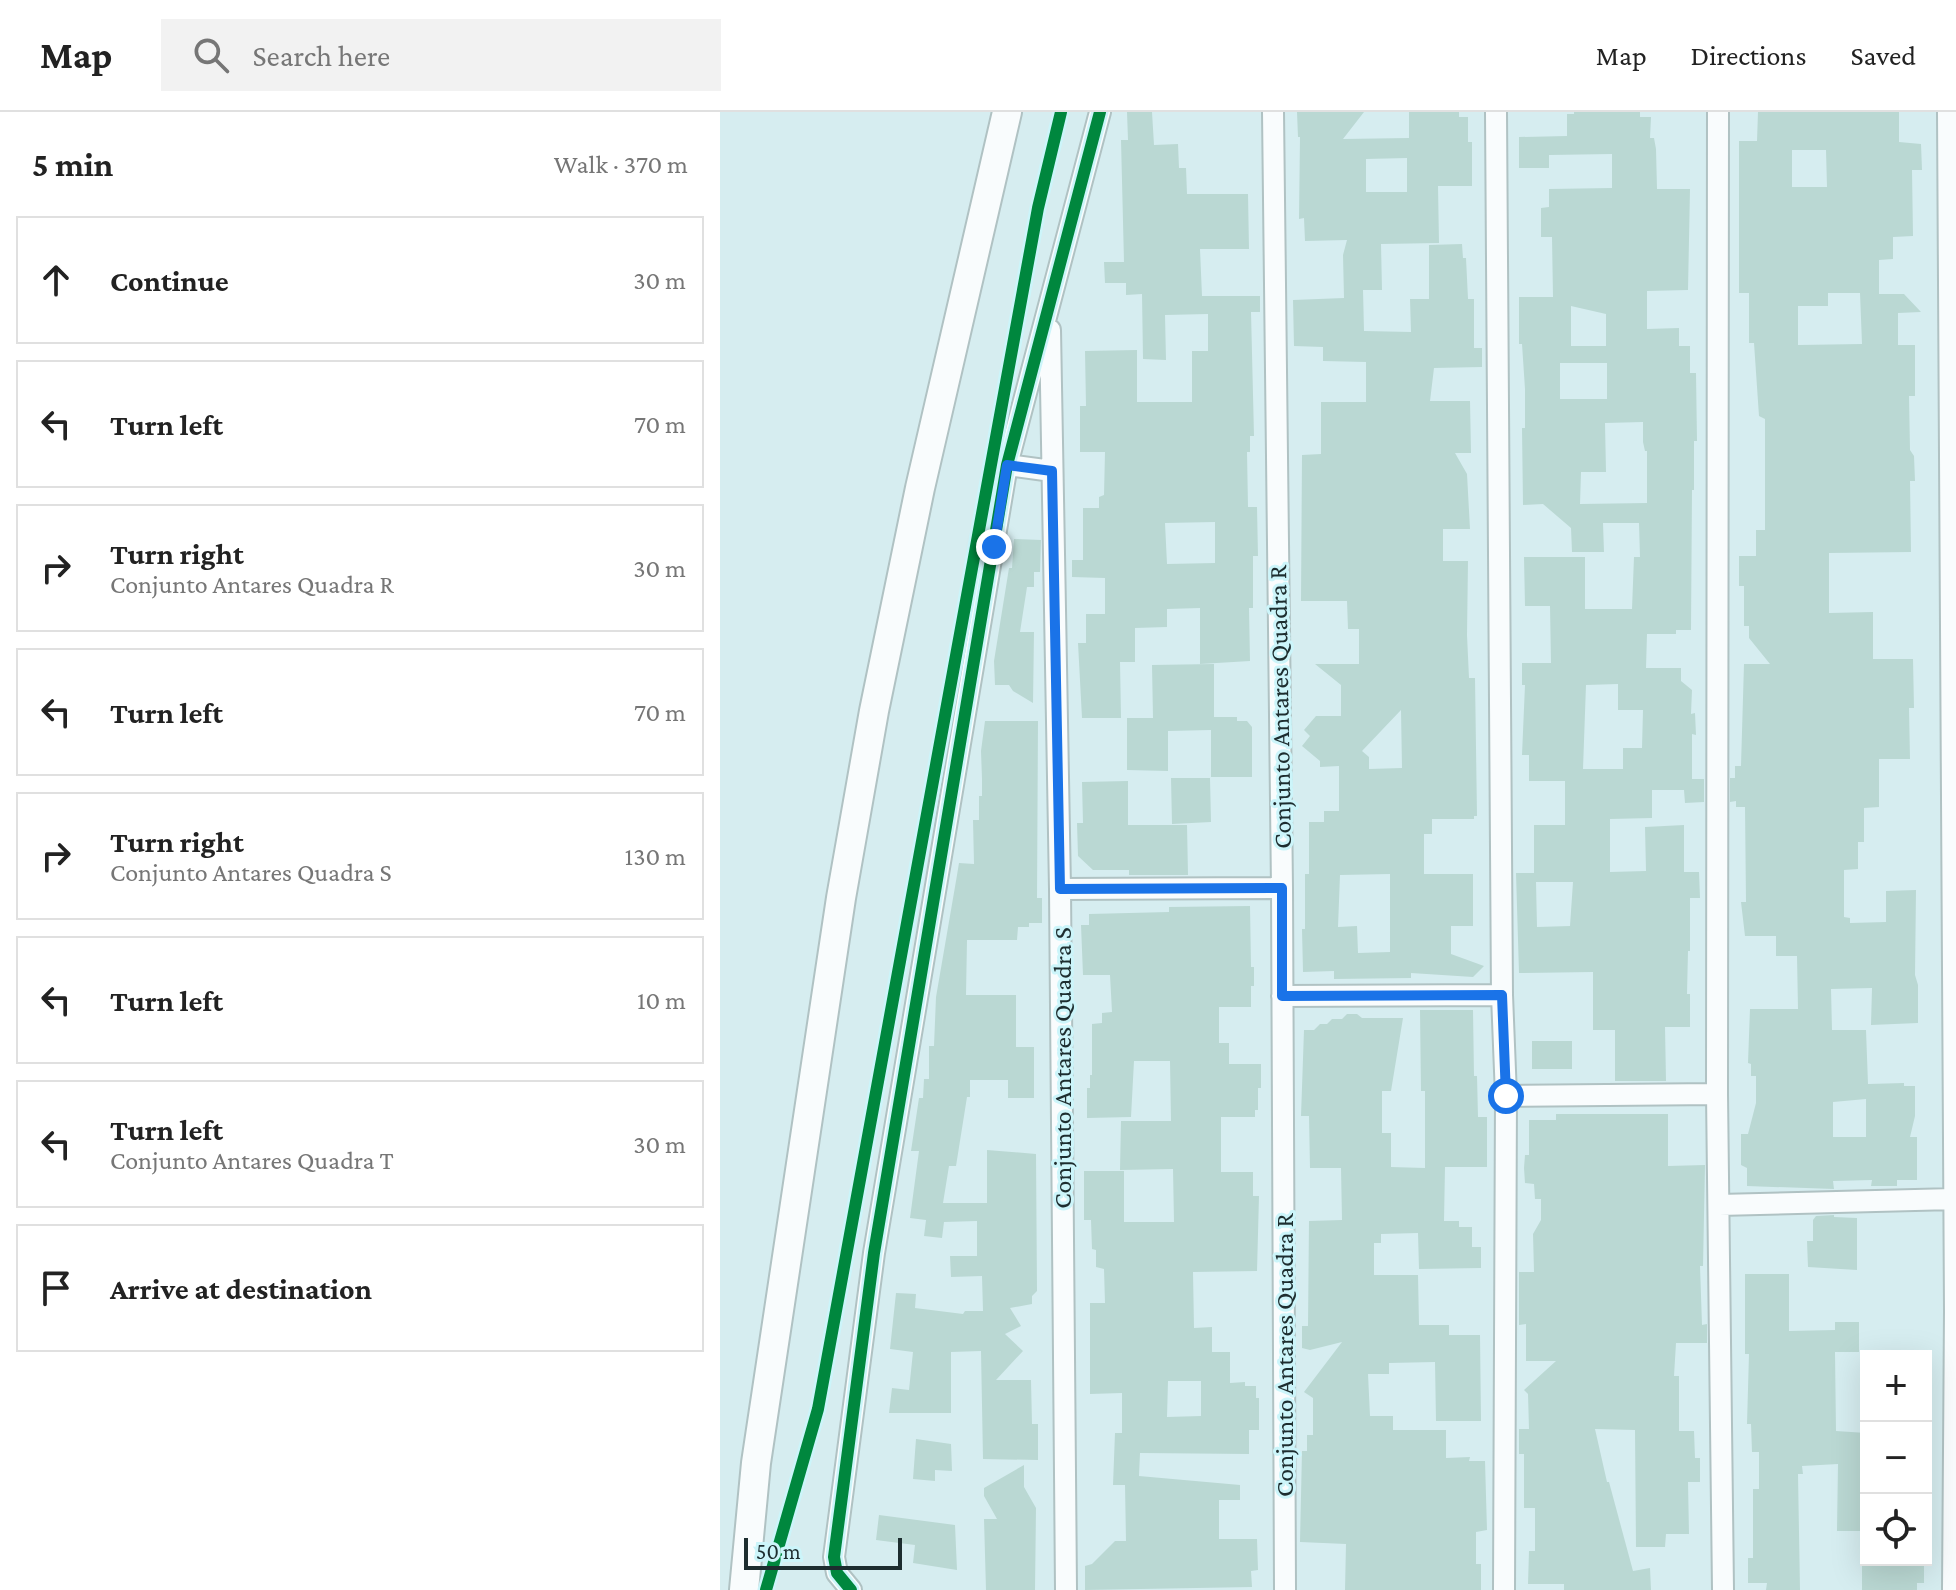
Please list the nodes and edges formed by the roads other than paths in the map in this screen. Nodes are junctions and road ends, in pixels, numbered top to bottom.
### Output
1 (1007, 112) edge
2 (1100, 112) edge
3 (1273, 112) edge
4 (1496, 112) edge
5 (1718, 112) edge
6 (1948, 112) edge
7 (1049, 305) junction
8 (1007, 465) junction
9 (1052, 471) junction
10 (1282, 888) junction
11 (1060, 889) junction
12 (1502, 995) junction
13 (1282, 996) junction
14 (1717, 1094) junction
15 (1506, 1096) junction
16 (1954, 1199) edge
17 (1719, 1205) junction
18 (1956, 1311) edge
19 (756, 1463) junction
20 (724, 1590) edge
21 (744, 1590) edge
22 (851, 1590) edge
23 (1066, 1590) edge
24 (1285, 1590) edge
25 (1504, 1590) edge
26 (1723, 1590) edge
27 (1953, 1590) edge

1 - 19 main road
2 - 7 street
3 - 10 street, Conjunto Antares Quadra R
4 - 12 street
5 - 14 street
6 - 16 street
7 - 8 street
7 - 9 street, Conjunto Antares Quadra S
8 - 9 street
8 - 22 street
9 - 11 street, Conjunto Antares Quadra S
10 - 11 street
10 - 13 street, Conjunto Antares Quadra R
11 - 23 street, Conjunto Antares Quadra S
12 - 13 street
12 - 15 street
13 - 24 street, Conjunto Antares Quadra R
14 - 15 street
14 - 17 street
15 - 25 street
16 - 17 street
16 - 18 street
17 - 26 street
18 - 27 street
19 - 20 main road
19 - 21 main road

